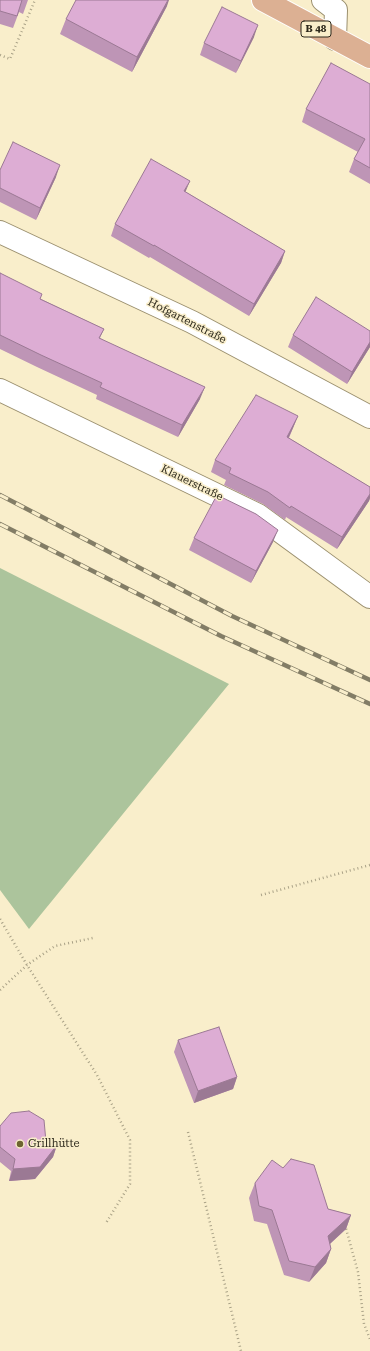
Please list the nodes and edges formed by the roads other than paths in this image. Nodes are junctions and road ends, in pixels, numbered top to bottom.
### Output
1 (263, 0) edge
2 (323, 0) edge
3 (335, 39) junction
4 (370, 57) edge
5 (0, 232) edge
6 (0, 390) edge
7 (370, 417) edge
8 (370, 597) edge

1 - 3 main road, B 48
2 - 3 street
3 - 4 main road, B 48
5 - 7 street, Hofgartenstraße
6 - 8 street, Klauerstraße

